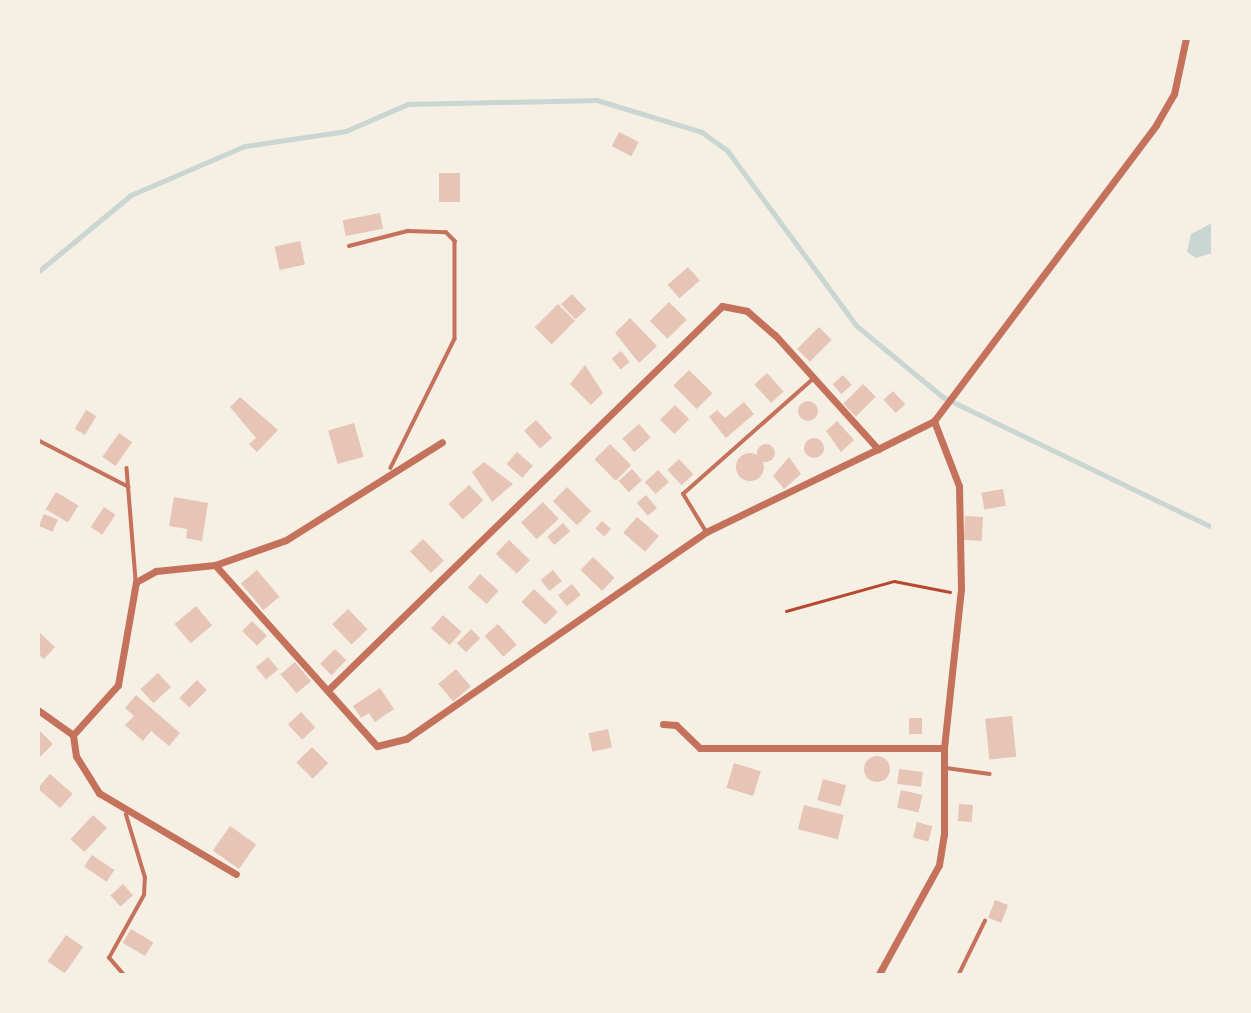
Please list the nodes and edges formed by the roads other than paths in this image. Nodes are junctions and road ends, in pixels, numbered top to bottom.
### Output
1 (1186, 40) edge
2 (349, 246) dead end
3 (814, 377) junction
4 (934, 421) junction
5 (38, 440) edge
6 (442, 442) dead end
7 (878, 449) junction
8 (127, 468) dead end
9 (391, 468) junction
10 (129, 488) junction
11 (706, 532) junction
12 (215, 565) junction
13 (136, 582) junction
14 (328, 690) junction
15 (38, 710) edge
16 (663, 724) dead end
17 (72, 735) junction
18 (944, 748) junction
19 (944, 768) junction
20 (990, 774) dead end
21 (126, 815) junction
22 (236, 874) dead end
23 (985, 921) dead end
24 (123, 975) edge
25 (879, 975) edge
26 (960, 975) edge

1 - 4 street
2 - 9 lane
3 - 7 street
3 - 11 lane
3 - 14 street
4 - 7 street
4 - 18 street
5 - 10 lane
6 - 9 street
7 - 11 street
8 - 10 lane
9 - 12 street
10 - 13 lane
11 - 14 street
12 - 13 street
12 - 14 street
13 - 17 street
15 - 17 street
16 - 18 street
17 - 21 street
18 - 19 street
19 - 20 lane
19 - 25 street
21 - 22 street
21 - 24 lane
23 - 26 lane

